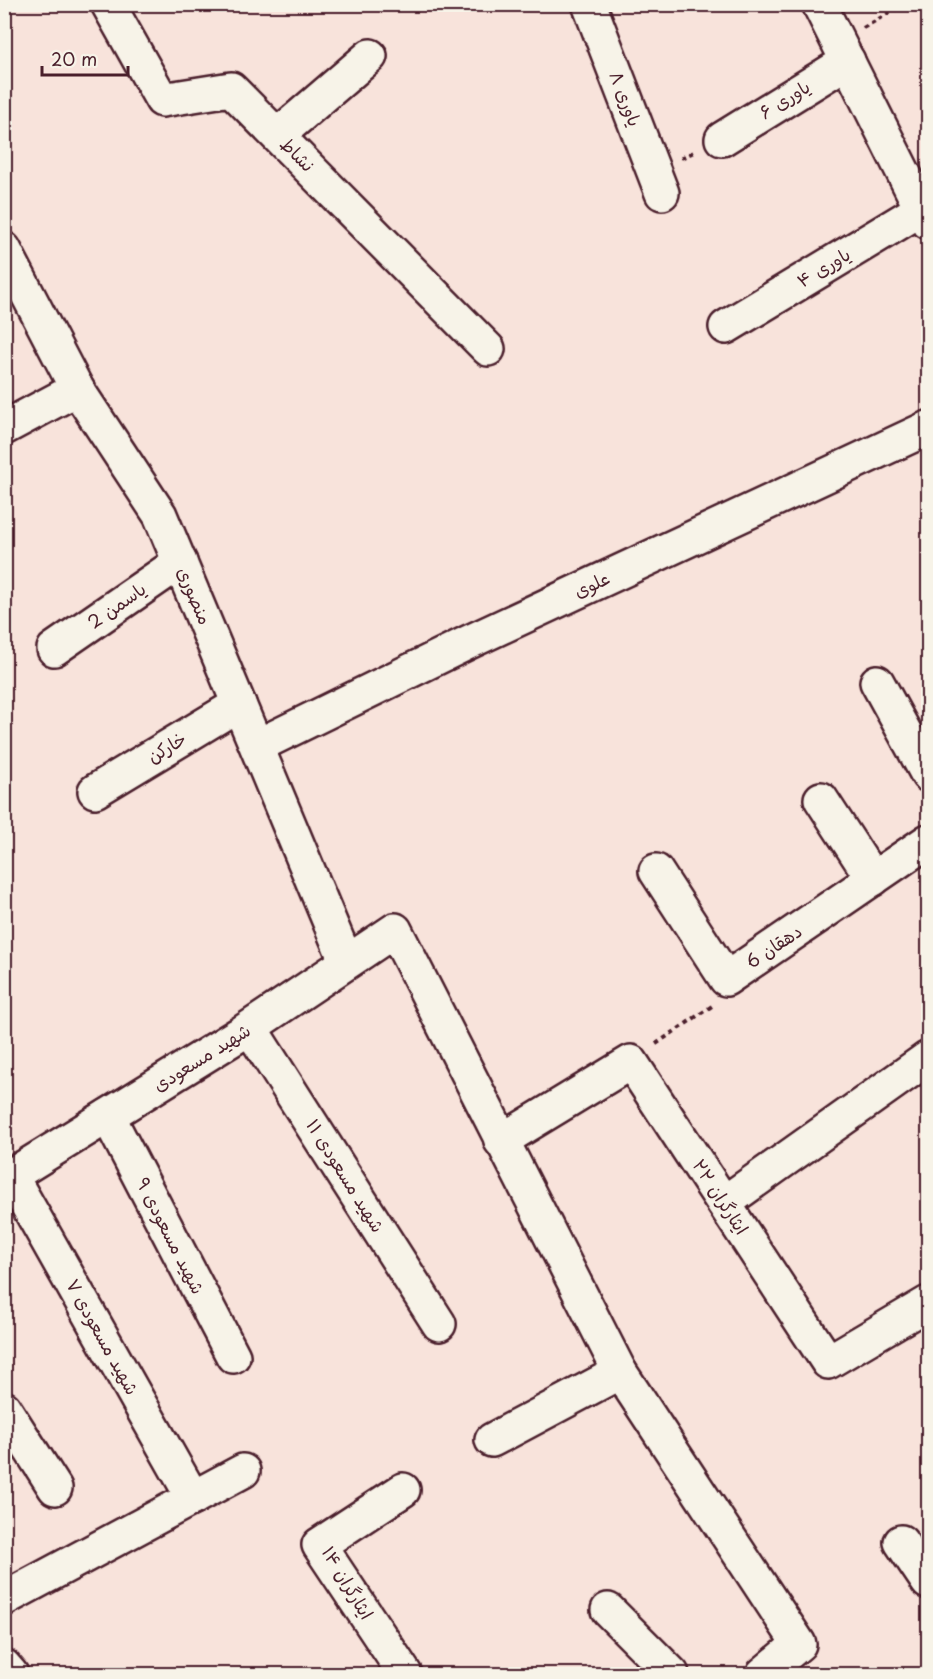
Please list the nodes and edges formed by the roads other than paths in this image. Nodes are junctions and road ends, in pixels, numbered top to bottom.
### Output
1 (108, 4) edge
2 (589, 4) edge
3 (819, 4) edge
4 (843, 51) junction
5 (370, 56) dead end
6 (278, 135) junction
7 (722, 139) road end
8 (657, 182) road end
9 (926, 212) edge
10 (4, 249) edge
11 (726, 327) dead end
12 (488, 349) dead end
13 (77, 389) junction
14 (4, 428) edge
15 (928, 428) edge
16 (180, 562) junction
17 (54, 649) dead end
18 (877, 682) dead end
19 (239, 704) junction
20 (257, 746) junction
21 (928, 775) edge
22 (95, 791) dead end
23 (822, 799) dead end
24 (928, 841) edge
25 (656, 871) dead end
26 (873, 879) junction
27 (346, 961) junction
28 (250, 1028) junction
29 (928, 1058) edge
30 (108, 1116) junction
31 (501, 1141) junction
32 (8, 1178) edge
33 (724, 1203) junction
34 (928, 1303) edge
35 (439, 1324) dead end
36 (233, 1356) dead end
37 (620, 1372) junction
38 (4, 1408) edge
39 (492, 1440) dead end
40 (243, 1471) dead end
41 (55, 1488) dead end
42 (403, 1490) dead end
43 (192, 1498) junction
44 (901, 1542) dead end
45 (928, 1582) edge
46 (4, 1599) edge
47 (608, 1610) dead end
48 (4, 1666) edge
49 (11, 1674) edge
50 (405, 1674) edge
51 (672, 1674) edge
52 (763, 1674) edge

1 - 6 street, نشاط
2 - 8 street, یاوری ۸
3 - 4 street
4 - 7 street, یاوری ۶
4 - 9 street
5 - 6 street
6 - 12 street, نشاط
9 - 11 street, یاوری ۴
10 - 13 street, منصوری
13 - 14 street
13 - 16 street, منصوری
15 - 20 street, علوی
16 - 17 street, یاسمن 2
16 - 19 street, منصوری
18 - 21 street
19 - 20 street, منصوری
19 - 22 street, خارکن
20 - 27 street, منصوری
23 - 26 street
24 - 26 street, دهقان 6
25 - 26 street, دهقان 6
27 - 28 street, شهید مسعودی
27 - 31 street, شهید مسعودی
28 - 30 street, شهید مسعودی
28 - 35 street, شهید مسعودی ۱۱
29 - 33 street
30 - 32 street, شهید مسعودی
30 - 36 street, شهید مسعودی ۹
31 - 33 street, ایثارگران ۲۲
31 - 37 street
32 - 43 street, شهید مسعودی ۷
33 - 34 street, ایثارگران ۲۲
37 - 39 street
37 - 52 street
38 - 41 street
40 - 43 street
42 - 50 street, ایثارگران ۱۴
43 - 46 street
44 - 45 street
47 - 51 street
48 - 49 street

